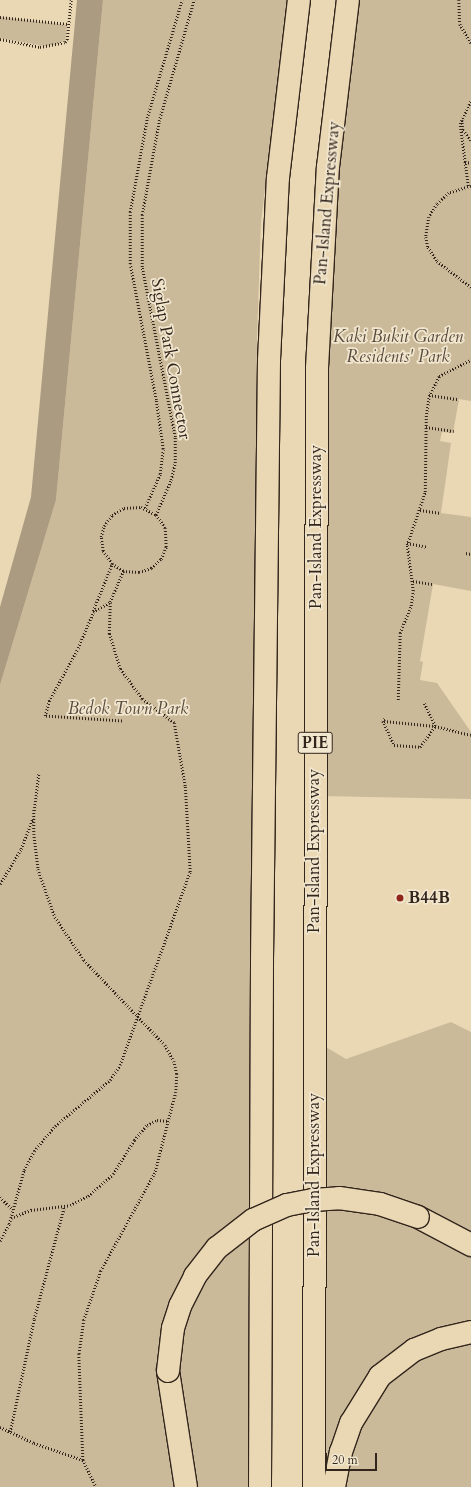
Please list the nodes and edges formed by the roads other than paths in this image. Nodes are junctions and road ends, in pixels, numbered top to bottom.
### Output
1 (298, 0) edge
2 (348, 0) edge
3 (471, 1245) edge
4 (471, 1332) edge
5 (186, 1487) edge
6 (260, 1487) edge
7 (314, 1487) edge
8 (334, 1487) edge

1 - 6 highway
2 - 7 highway, Pan-Island Expressway / PIE
3 - 5 highway, bridge
4 - 8 highway

